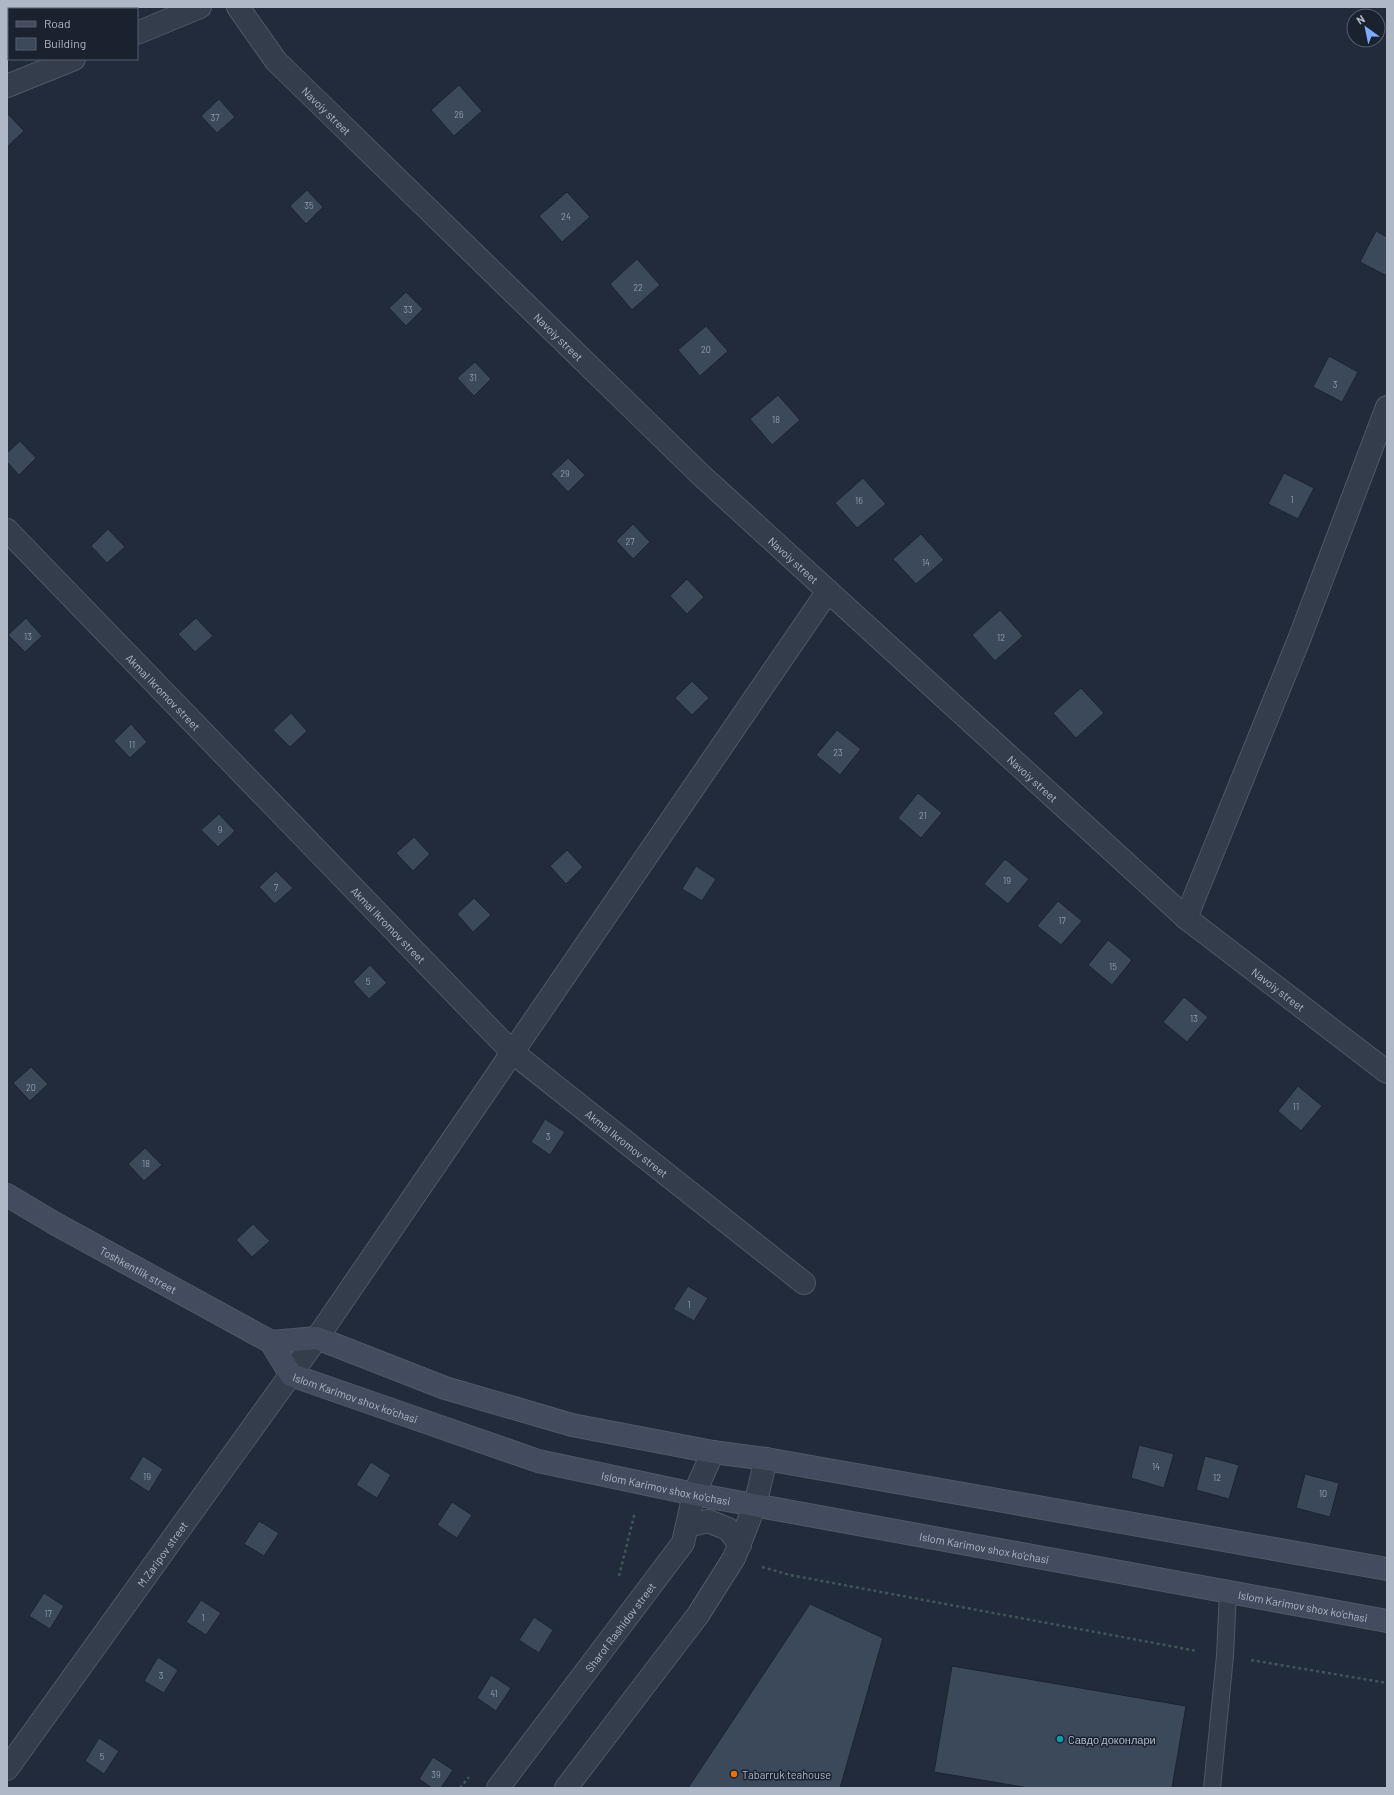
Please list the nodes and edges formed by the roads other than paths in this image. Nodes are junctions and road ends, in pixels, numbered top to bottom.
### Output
1 (200, 7) edge
2 (238, 7) edge
3 (138, 33) edge
4 (72, 60) edge
5 (7, 86) edge
6 (1387, 407) edge
7 (7, 530) edge
8 (828, 591) junction
9 (1186, 918) junction
10 (512, 1052) junction
11 (1387, 1072) edge
12 (7, 1195) edge
13 (804, 1283) dead end
14 (317, 1338) junction
15 (271, 1342) junction
16 (291, 1375) junction
17 (713, 1452) junction
18 (766, 1459) junction
19 (694, 1494) junction
20 (755, 1505) junction
21 (687, 1526) junction
22 (737, 1551) junction
23 (1387, 1569) edge
24 (1228, 1592) junction
25 (1387, 1621) edge
26 (7, 1769) edge
27 (498, 1788) edge
28 (566, 1788) edge
29 (1212, 1788) edge

1 - 3 street
2 - 8 street, Navoiy street
4 - 5 street
6 - 9 street
7 - 10 street, Akmal Ikromov street
8 - 9 street, Navoiy street
8 - 10 street, M.Zaripov street
9 - 11 street, Navoiy street
10 - 13 street, Akmal Ikromov street
10 - 14 street, M.Zaripov street
12 - 15 main road, Toshkentlik street
14 - 15 main road
14 - 16 street, M.Zaripov street
14 - 17 main road
15 - 16 main road, Islom Karimov shox ko'chasi
16 - 19 main road, Islom Karimov shox ko'chasi
16 - 26 street, M.Zaripov street
17 - 18 main road
17 - 19 street, Sharof Rashidov street
18 - 20 street
18 - 23 main road
19 - 20 main road, Islom Karimov shox ko'chasi
19 - 21 street, Sharof Rashidov street
20 - 22 street
20 - 24 main road, Islom Karimov shox ko'chasi
21 - 22 street
21 - 27 street, Sharof Rashidov street
22 - 28 street
24 - 25 main road, Islom Karimov shox ko'chasi
24 - 29 lane

